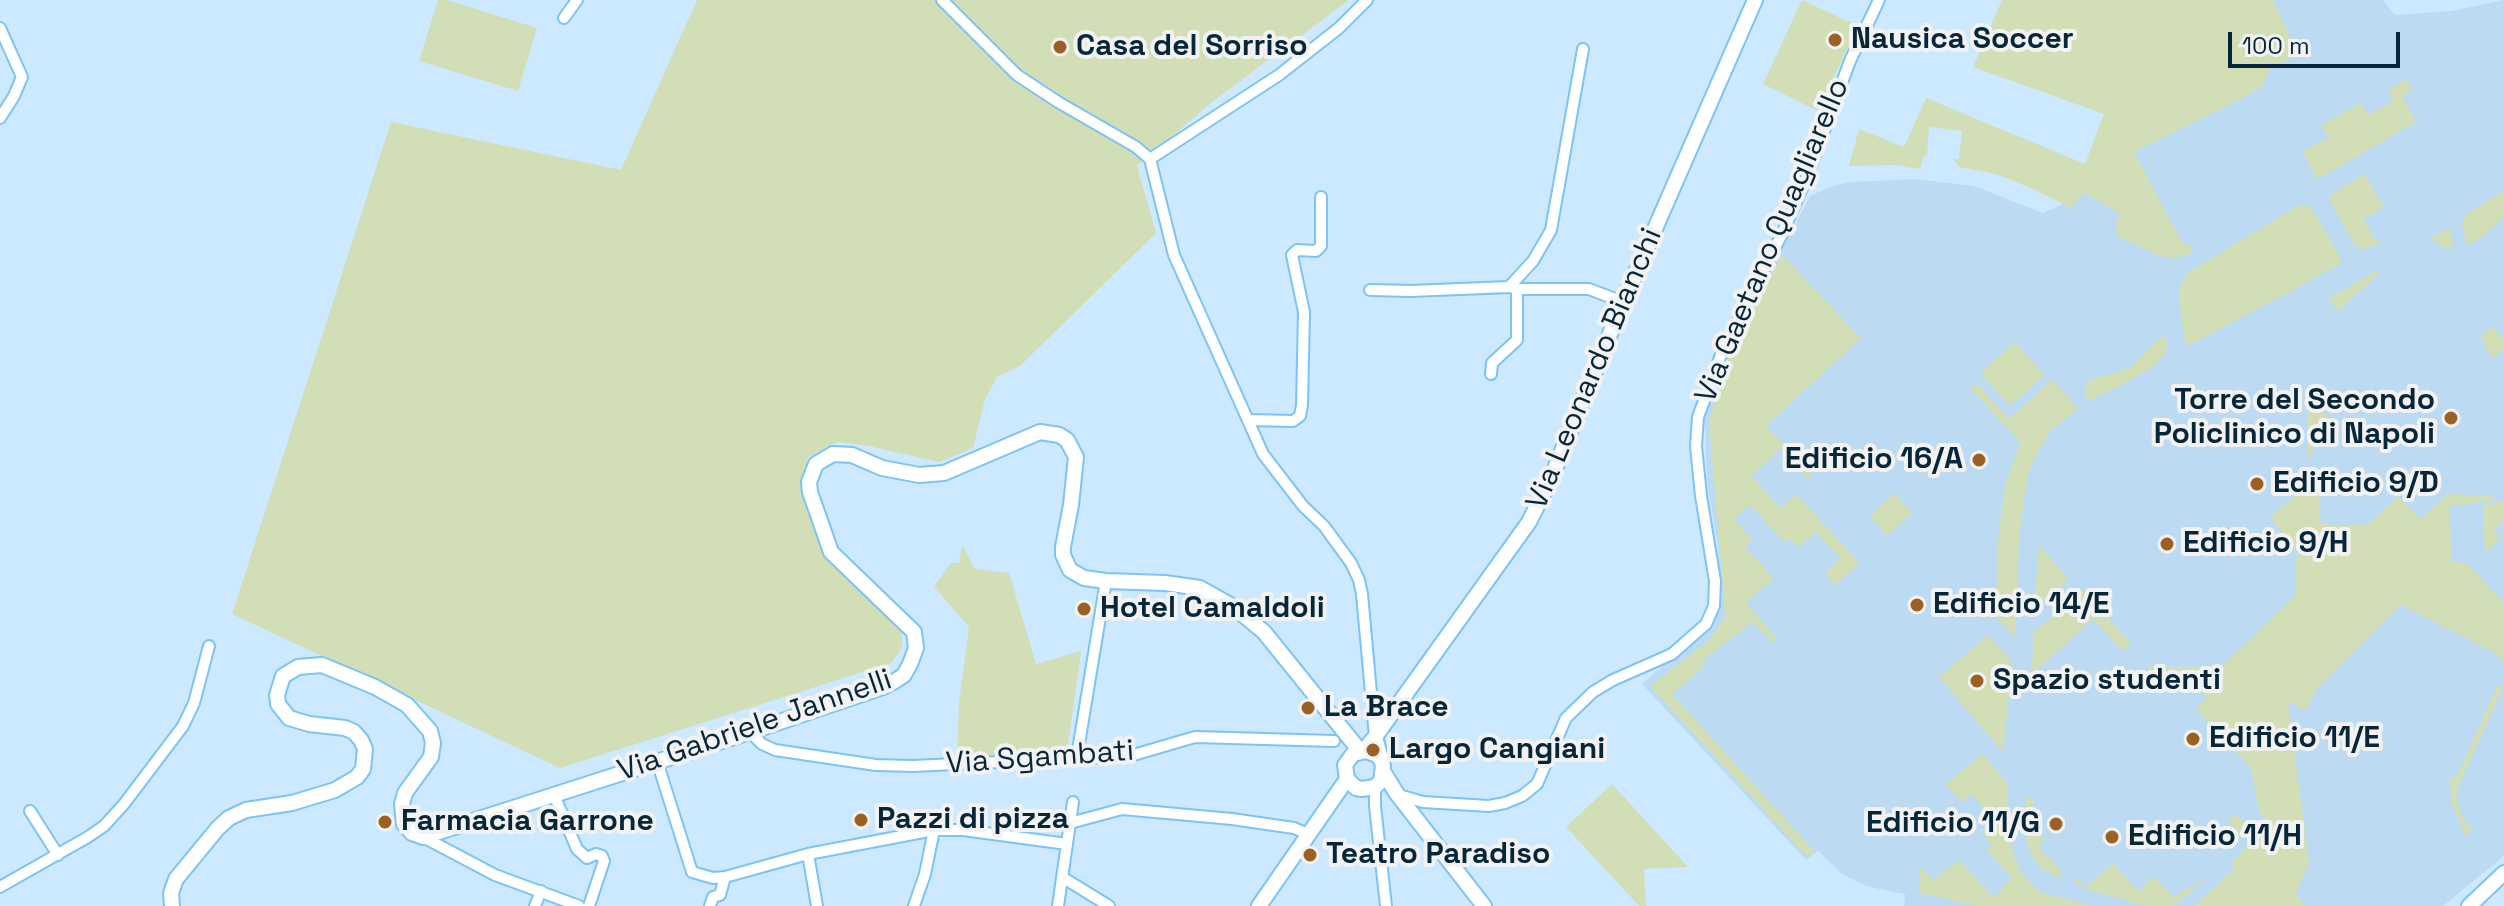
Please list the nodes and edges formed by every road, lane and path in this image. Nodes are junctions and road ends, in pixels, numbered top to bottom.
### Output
1 (577, 0) edge
2 (942, 0) edge
3 (1367, 0) edge
4 (1755, 0) edge
5 (1879, 0) edge
6 (564, 18) dead end
7 (0, 28) edge
8 (1583, 49) dead end
9 (0, 118) edge
10 (1150, 159) junction
11 (1321, 197) dead end
12 (1513, 288) junction
13 (1370, 290) dead end
14 (1623, 302) junction
15 (1491, 374) dead end
16 (1248, 420) junction
17 (1106, 581) junction
18 (209, 646) dead end
19 (750, 732) junction
20 (1338, 735) junction
21 (1375, 737) junction
22 (1078, 750) dead end
23 (1357, 753) junction
24 (657, 761) junction
25 (1382, 766) junction
26 (1347, 779) junction
27 (1375, 787) junction
28 (1397, 794) junction
29 (554, 795) junction
30 (1073, 802) dead end
31 (30, 811) dead end
32 (1070, 823) junction
33 (934, 830) junction
34 (1308, 834) junction
35 (423, 837) junction
36 (1067, 844) junction
37 (808, 854) junction
38 (58, 855) junction
39 (2504, 873) edge
40 (725, 877) junction
41 (1062, 877) junction
42 (0, 887) edge
43 (541, 891) junction
44 (172, 906) edge
45 (535, 906) edge
46 (579, 906) edge
47 (589, 906) edge
48 (710, 906) edge
49 (817, 906) edge
50 (914, 906) edge
51 (1058, 906) edge
52 (1109, 906) edge
53 (1259, 906) edge
54 (1386, 906) edge
55 (1484, 906) edge
56 (2469, 906) edge

1 - 6 street
2 - 10 street
3 - 10 street
4 - 14 main road, Via Leonardo Bianchi
5 - 28 street, Via Gaetano Quagliarello
7 - 9 street
8 - 12 street
10 - 16 street
11 - 16 street
12 - 13 street
12 - 14 street
12 - 15 street
14 - 21 main road, Via Leonardo Bianchi
16 - 21 street
17 - 19 main road, Via Gabriele Jannelli
17 - 20 main road, Via Gabriele Jannelli
17 - 22 street
18 - 38 street
19 - 20 street, Via Sgambati
19 - 24 main road, Via Gabriele Jannelli
20 - 23 main road, Via Gabriele Jannelli
21 - 23 main road, Via Leonardo Bianchi
21 - 25 main road
23 - 25 main road
23 - 26 main road
24 - 29 main road, Via Gabriele Jannelli
24 - 40 street
25 - 27 main road
25 - 28 main road
26 - 27 main road
26 - 34 main road
27 - 54 street
28 - 55 main road
29 - 35 main road, Via Gabriele Jannelli
29 - 47 street
30 - 32 street
31 - 38 street
32 - 34 street
32 - 36 street
33 - 36 street
33 - 37 street
33 - 50 street
34 - 53 main road
35 - 43 street
35 - 44 main road
36 - 41 street
37 - 40 street
37 - 49 street
38 - 42 street
39 - 56 main road
40 - 48 street
41 - 51 street
41 - 52 street
43 - 45 street
43 - 46 street

